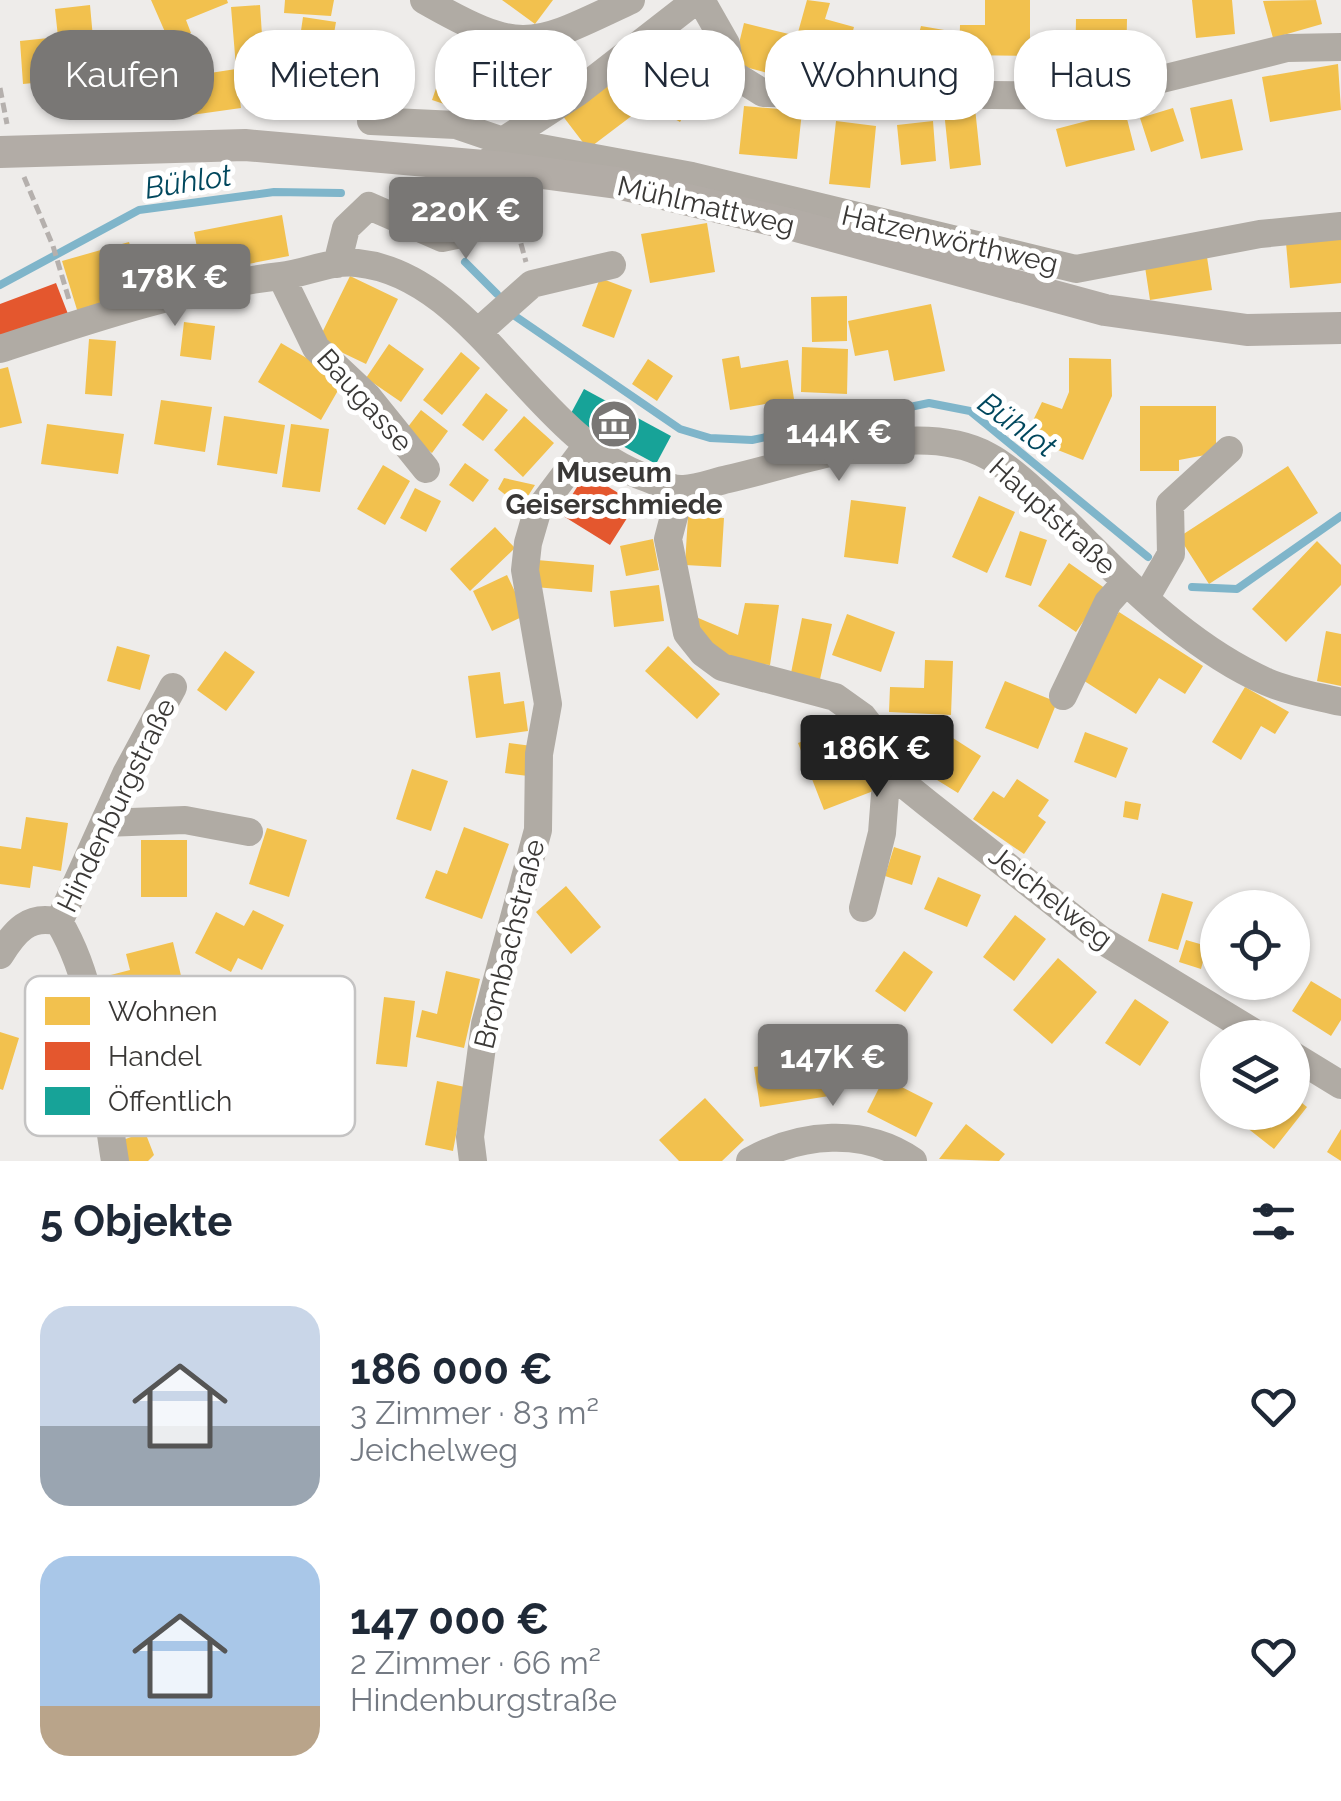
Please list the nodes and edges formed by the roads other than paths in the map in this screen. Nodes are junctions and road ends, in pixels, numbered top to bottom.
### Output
1 (424, 0) edge
2 (632, 0) edge
3 (688, 0) edge
4 (700, 0) edge
5 (1341, 48) edge
6 (371, 120) dead end
7 (6, 152) edge
8 (499, 158) junction
9 (1341, 226) edge
10 (337, 264) junction
11 (612, 265) dead end
12 (281, 276) junction
13 (1341, 328) edge
14 (478, 332) junction
15 (0, 349) edge
16 (586, 447) junction
17 (1229, 450) dead end
18 (426, 469) dead end
19 (681, 490) junction
20 (1135, 590) junction
21 (173, 687) dead end
22 (1063, 696) dead end
23 (1341, 702) edge
24 (896, 778) junction
25 (104, 823) junction
26 (249, 832) dead end
27 (864, 908) dead end
28 (59, 922) junction
29 (0, 955) edge
30 (80, 976) edge
31 (1233, 1020) edge
32 (1310, 1066) edge
33 (1341, 1085) edge
34 (111, 1136) edge
35 (849, 1149) edge
36 (115, 1161) edge
37 (472, 1161) edge
38 (750, 1161) edge
39 (913, 1161) edge

1 - 2 street
3 - 8 street
4 - 5 street
6 - 8 street, Hatzenwörthweg
7 - 8 main road, Mühlmattweg
8 - 9 street, Hatzenwörthweg
8 - 10 street
8 - 13 main road, Mühlmattweg
10 - 12 street
10 - 14 street
11 - 14 street
12 - 15 street
12 - 18 street, Baugasse
14 - 16 street
16 - 19 street
16 - 37 street, Brombachstraße
17 - 20 street
19 - 20 street, Hauptstraße
19 - 24 street, Jeichelweg
20 - 22 street
20 - 23 street, Hauptstraße
21 - 25 street, Hindenburgstraße
24 - 27 street
24 - 31 street, Jeichelweg
25 - 26 street
25 - 28 street, Hindenburgstraße
28 - 29 street, Hindenburgstraße
28 - 30 street, Hindenburgstraße
32 - 33 street
34 - 36 street, Hindenburgstraße
35 - 38 street
35 - 39 street

